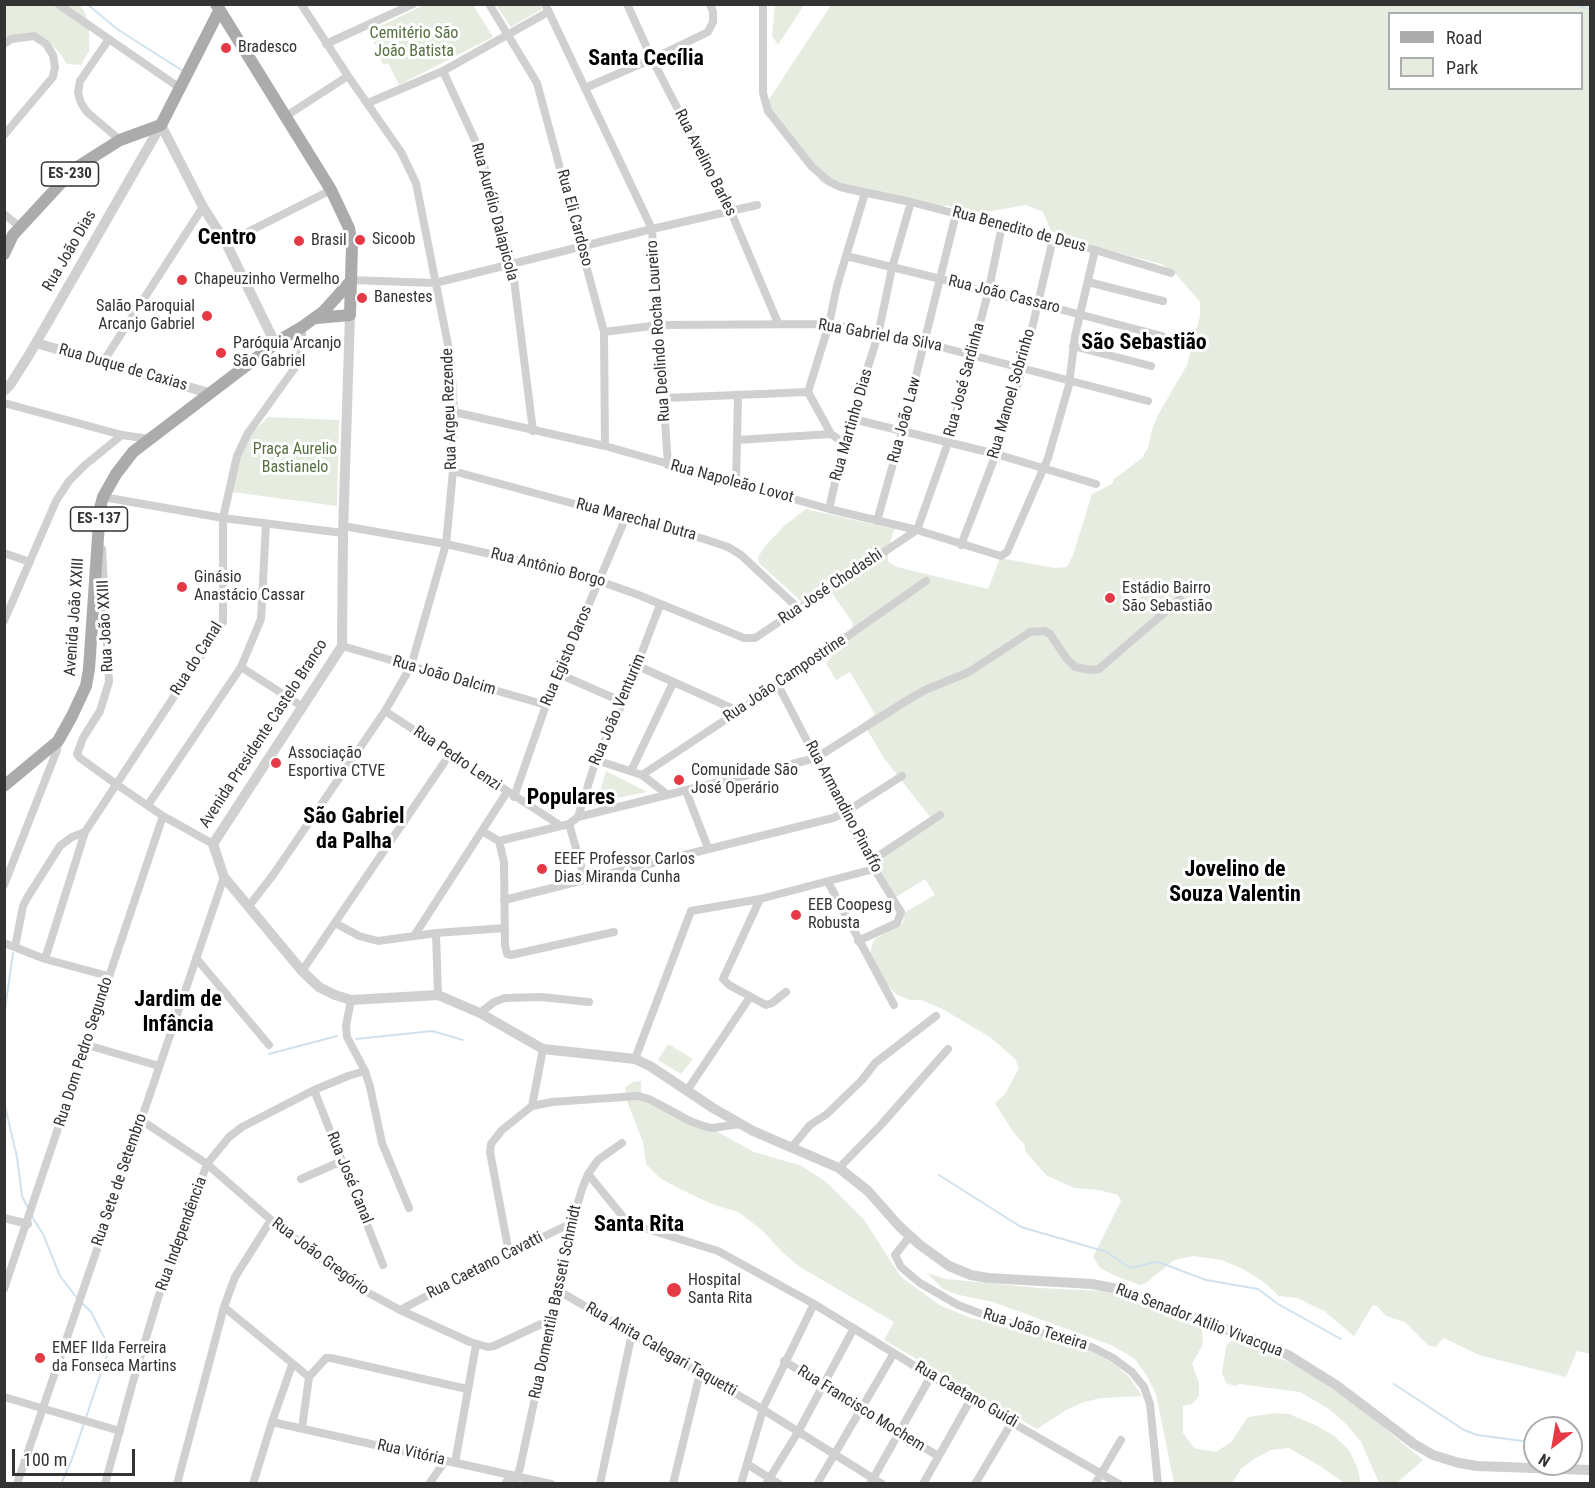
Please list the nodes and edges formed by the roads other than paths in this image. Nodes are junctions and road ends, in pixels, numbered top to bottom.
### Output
1 (58, 4) edge
2 (301, 4) edge
3 (413, 4) edge
4 (489, 4) edge
5 (627, 4) edge
6 (763, 4) edge
7 (221, 6) edge
8 (547, 8) edge
9 (712, 8) edge
10 (507, 33) junction
11 (109, 39) junction
12 (4, 44) edge
13 (326, 44) junction
14 (652, 59) junction
15 (443, 71) junction
16 (348, 76) junction
17 (180, 88) junction
18 (585, 88) junction
19 (368, 103) junction
20 (286, 116) junction
21 (163, 121) junction
22 (4, 135) edge
23 (120, 140) junction
24 (332, 190) junction
25 (865, 193) junction
26 (911, 201) junction
27 (757, 206) dead end
28 (203, 207) junction
29 (731, 212) junction
30 (4, 214) edge
31 (956, 214) junction
32 (1002, 226) junction
33 (652, 229) junction
34 (12, 230) edge
35 (1053, 239) junction
36 (226, 243) junction
37 (581, 247) junction
38 (1095, 250) junction
39 (4, 254) edge
40 (846, 256) junction
41 (512, 264) junction
42 (892, 268) junction
43 (1171, 273) dead end
44 (940, 279) junction
45 (350, 281) junction
46 (1088, 282) junction
47 (435, 283) junction
48 (988, 293) junction
49 (1163, 301) dead end
50 (1036, 303) junction
51 (350, 315) junction
52 (1080, 315) junction
53 (313, 319) junction
54 (778, 323) junction
55 (829, 324) junction
56 (659, 325) junction
57 (302, 327) junction
58 (604, 332) junction
59 (878, 334) junction
60 (1162, 336) dead end
61 (36, 343) junction
62 (275, 343) junction
63 (925, 343) junction
64 (1073, 346) junction
65 (972, 354) junction
66 (103, 362) junction
67 (1151, 366) dead end
68 (1023, 367) junction
69 (1069, 381) junction
70 (4, 391) edge
71 (808, 392) junction
72 (209, 393) junction
73 (738, 396) junction
74 (665, 398) junction
75 (1148, 401) dead end
76 (4, 403) edge
77 (454, 412) junction
78 (853, 418) junction
79 (532, 431) junction
80 (902, 432) junction
81 (831, 434) junction
82 (122, 435) junction
83 (150, 439) junction
84 (737, 440) junction
85 (844, 443) junction
86 (948, 443) junction
87 (605, 446) junction
88 (996, 454) junction
89 (668, 465) junction
90 (1044, 467) junction
91 (453, 471) junction
92 (736, 483) junction
93 (1096, 484) dead end
94 (102, 502) junction
95 (829, 509) junction
96 (626, 517) junction
97 (223, 518) junction
98 (877, 521) junction
99 (266, 524) junction
100 (343, 529) junction
101 (917, 530) junction
102 (446, 544) junction
103 (962, 545) junction
104 (4, 553) edge
105 (30, 562) junction
106 (599, 580) junction
107 (926, 581) dead end
108 (1180, 599) dead end
109 (660, 605) junction
110 (798, 608) junction
111 (4, 621) edge
112 (744, 638) joint
113 (342, 646) junction
114 (411, 666) junction
115 (638, 666) junction
116 (242, 667) junction
117 (559, 674) junction
118 (673, 683) junction
119 (778, 685) junction
120 (623, 702) junction
121 (546, 705) junction
122 (303, 707) junction
123 (385, 711) junction
124 (738, 711) junction
125 (58, 741) junction
126 (450, 754) junction
127 (816, 758) junction
128 (596, 760) junction
129 (631, 771) junction
130 (642, 775) junction
131 (902, 776) dead end
132 (116, 784) junction
133 (4, 786) edge
134 (686, 791) junction
135 (511, 794) junction
136 (668, 795) junction
137 (148, 805) junction
138 (844, 813) junction
139 (940, 815) dead end
140 (163, 816) junction
141 (578, 817) junction
142 (565, 825) junction
143 (482, 831) junction
144 (85, 832) junction
145 (499, 841) junction
146 (213, 844) junction
147 (708, 848) junction
148 (872, 865) junction
149 (224, 877) junction
150 (585, 879) junction
151 (828, 882) junction
152 (4, 885) edge
153 (760, 899) junction
154 (504, 900) junction
155 (249, 906) junction
156 (335, 923) junction
157 (505, 928) junction
158 (614, 932) dead end
159 (436, 933) junction
160 (414, 936) junction
161 (858, 942) junction
162 (4, 943) edge
163 (15, 947) junction
164 (196, 958) junction
165 (45, 959) junction
166 (302, 971) junction
167 (108, 976) junction
168 (786, 992) dead end
169 (438, 995) junction
170 (750, 997) junction
171 (351, 1000) junction
172 (589, 1002) dead end
173 (894, 1005) dead end
174 (480, 1013) junction
175 (936, 1016) dead end
176 (87, 1045) junction
177 (269, 1045) dead end
178 (543, 1049) junction
179 (948, 1049) dead end
180 (635, 1059) junction
181 (159, 1066) junction
182 (365, 1071) junction
183 (688, 1089) junction
184 (314, 1090) junction
185 (532, 1106) junction
186 (141, 1120) junction
187 (742, 1124) junction
188 (622, 1143) dead end
189 (792, 1147) junction
190 (342, 1161) junction
191 (207, 1164) junction
192 (838, 1168) junction
193 (588, 1174) junction
194 (301, 1179) dead end
195 (409, 1208) dead end
196 (4, 1218) edge
197 (271, 1220) junction
198 (29, 1221) junction
199 (572, 1223) junction
200 (910, 1236) junction
201 (509, 1253) junction
202 (383, 1265) dead end
203 (4, 1289) edge
204 (559, 1291) junction
205 (814, 1304) junction
206 (224, 1307) junction
207 (400, 1310) junction
208 (552, 1319) junction
209 (854, 1328) junction
210 (632, 1334) junction
211 (476, 1345) junction
212 (894, 1353) junction
213 (784, 1361) junction
214 (292, 1365) junction
215 (700, 1373) junction
216 (931, 1376) junction
217 (309, 1377) junction
218 (822, 1385) junction
219 (467, 1389) junction
220 (4, 1397) edge
221 (970, 1399) junction
222 (43, 1409) junction
223 (861, 1409) junction
224 (762, 1410) junction
225 (272, 1422) junction
226 (1012, 1422) junction
227 (302, 1428) junction
228 (120, 1431) junction
229 (798, 1432) junction
230 (899, 1433) junction
231 (1121, 1440) dead end
232 (834, 1455) junction
233 (938, 1456) junction
234 (445, 1461) junction
235 (455, 1463) junction
236 (747, 1464) junction
237 (1590, 1470) edge
238 (1101, 1472) junction
239 (514, 1479) edge
240 (768, 1481) edge
241 (872, 1481) edge
242 (18, 1484) edge
243 (105, 1484) edge
244 (177, 1484) edge
245 (254, 1484) edge
246 (429, 1484) edge
247 (505, 1484) edge
248 (551, 1484) edge
249 (600, 1484) edge
250 (673, 1484) edge
251 (741, 1484) edge
252 (779, 1484) edge
253 (817, 1484) edge
254 (882, 1484) edge
255 (922, 1484) edge
256 (975, 1484) edge
257 (1095, 1484) edge
258 (1119, 1484) edge
259 (1158, 1484) edge

1 - 11 street
2 - 13 street, Rua Argeu Rezende
3 - 13 street
4 - 10 street, Rua Eli Cardoso
5 - 14 street, Rua Avelino Barles
6 - 25 street, Rua Benedito de Deus
7 - 17 main road, Rua João Dias
7 - 20 main road, Avenida Presidente Castelo Branco
8 - 10 street
8 - 18 street, Rua Deolindo Rocha Loureiro
9 - 14 street
10 - 15 street
10 - 37 street, Rua Eli Cardoso
11 - 17 street
11 - 23 street
12 - 22 street
13 - 16 street, Rua Argeu Rezende
14 - 18 street
14 - 29 street, Rua Avelino Barles
15 - 19 street
15 - 41 street, Rua Aurélio Dalapicola
16 - 19 street, Rua Argeu Rezende
16 - 20 street
17 - 21 main road, Rua João Dias
18 - 33 street, Rua Deolindo Rocha Loureiro
19 - 47 street, Rua Argeu Rezende
20 - 24 main road, Avenida Presidente Castelo Branco
21 - 23 main road, ES-230
21 - 28 street
21 - 61 street, Rua João Dias
23 - 34 main road, ES-230
24 - 36 street
24 - 45 main road, Avenida Presidente Castelo Branco
25 - 26 street, Rua Benedito de Deus
25 - 40 street
26 - 31 street, Rua Benedito de Deus
26 - 42 street, Rua Martinho Dias
27 - 29 street
28 - 36 street
28 - 66 street
29 - 33 street
29 - 54 street, Rua Avelino Barles
30 - 34 street
31 - 32 street, Rua Benedito de Deus
31 - 44 street, Rua João Law
32 - 35 street, Rua Benedito de Deus
32 - 48 street, Rua José Sardinha
33 - 37 street
33 - 56 street, Rua Deolindo Rocha Loureiro
34 - 39 main road, ES-230
35 - 38 street, Rua Benedito de Deus
35 - 50 street, Rua Manoel Sobrinho
36 - 62 street
37 - 41 street
37 - 58 street, Rua Eli Cardoso
38 - 43 street, Rua Benedito de Deus
38 - 46 street
40 - 42 street, Rua João Cassaro
40 - 55 street
41 - 47 street
41 - 79 street, Rua Aurélio Dalapicola
42 - 44 street, Rua João Cassaro
42 - 59 street, Rua Martinho Dias
44 - 48 street, Rua João Cassaro
44 - 63 street, Rua João Law
45 - 47 street
45 - 51 main road, Avenida Presidente Castelo Branco
45 - 53 main road, Avenida João XXIII / ES-137
46 - 49 street
46 - 52 street
47 - 77 street, Rua Argeu Rezende
48 - 50 street, Rua João Cassaro
48 - 65 street, Rua José Sardinha
50 - 52 street, Rua João Cassaro
50 - 68 street, Rua Manoel Sobrinho
51 - 53 main road, ES-137
51 - 100 street, Avenida Presidente Castelo Branco
52 - 60 street, Rua João Cassaro
52 - 64 street
53 - 57 main road, Avenida João XXIII / ES-137
54 - 55 street, Rua Gabriel da Silva
54 - 56 street, Rua Gabriel da Silva
55 - 59 street, Rua Gabriel da Silva
55 - 71 street
56 - 58 street, Rua Gabriel da Silva
56 - 74 street, Rua Deolindo Rocha Loureiro
57 - 62 main road, Avenida João XXIII / ES-137
57 - 97 street, Rua do Canal
58 - 87 street, Rua Eli Cardoso
59 - 63 street, Rua Gabriel da Silva
59 - 78 street, Rua Martinho Dias
61 - 66 street, Rua Duque de Caxias
61 - 70 street, Rua João Dias
62 - 72 main road, Avenida João XXIII / ES-137
63 - 65 street, Rua Gabriel da Silva
63 - 80 street, Rua João Law
64 - 67 street
64 - 69 street
65 - 68 street, Rua Gabriel da Silva
65 - 86 street, Rua José Sardinha
66 - 72 street, Rua Duque de Caxias
68 - 69 street, Rua Gabriel da Silva
68 - 88 street, Rua Manoel Sobrinho
69 - 75 street, Rua Gabriel da Silva
69 - 90 street
71 - 73 street
71 - 81 street
72 - 83 main road, Avenida João XXIII / ES-137
73 - 74 street
73 - 84 street
74 - 89 street, Rua Deolindo Rocha Loureiro
76 - 82 street
77 - 79 street, Rua Napoleão Lovot
77 - 91 street, Rua Argeu Rezende
78 - 80 street
78 - 85 street, Rua Martinho Dias
79 - 87 street, Rua Napoleão Lovot
80 - 86 street
80 - 98 street, Rua João Law
81 - 84 street
81 - 85 street
82 - 83 street
82 - 105 street
83 - 94 main road, Avenida João XXIII / ES-137
84 - 92 street
85 - 95 street, Rua Martinho Dias
86 - 88 street
86 - 101 street, Rua José Sardinha
87 - 89 street, Rua Napoleão Lovot
88 - 90 street
88 - 103 street, Rua Manoel Sobrinho
89 - 92 street, Rua Napoleão Lovot
90 - 93 street
90 - 103 street, Rua Napoleão Lovot
91 - 96 street, Rua Marechal Dutra
91 - 102 street, Rua Argeu Rezende
92 - 95 street, Rua Napoleão Lovot
94 - 97 street, Rua Antônio Borgo
94 - 125 main road, Avenida João XXIII / ES-137
94 - 132 street, Rua João XXIII
95 - 98 street, Rua Napoleão Lovot
96 - 106 street, Rua Egisto Daros
96 - 110 street, Rua Marechal Dutra
97 - 99 street, Rua Antônio Borgo
97 - 132 street, Rua do Canal
98 - 101 street, Rua Napoleão Lovot
99 - 100 street, Rua Antônio Borgo
99 - 116 street
100 - 102 street, Rua Antônio Borgo
100 - 113 street, Avenida Presidente Castelo Branco
101 - 103 street, Rua Napoleão Lovot
101 - 110 street, Rua José Chodashi
102 - 106 street, Rua Antônio Borgo
102 - 114 street, Rua Argeu Rezende
104 - 105 street
105 - 111 street
106 - 109 street, Rua Antônio Borgo
106 - 117 street, Rua Egisto Daros
107 - 119 street, Rua João Campostrine
108 - 127 street
109 - 112 street, Rua Antônio Borgo
109 - 115 street, Rua João Venturim
110 - 112 street, Rua José Chodashi
113 - 114 street, Rua João Dalcim
113 - 122 street, Avenida Presidente Castelo Branco
114 - 121 street, Rua João Dalcim
114 - 123 street, Rua Argeu Rezende
115 - 118 street
115 - 120 street, Rua João Venturim
116 - 122 street
116 - 137 street
117 - 120 street
117 - 121 street, Rua Egisto Daros
118 - 124 street
118 - 129 street
119 - 124 street, Rua João Campostrine
119 - 127 street, Rua Armandino Pinaffo
120 - 128 street, Rua João Venturim
121 - 135 street, Rua Egisto Daros
122 - 146 street, Avenida Presidente Castelo Branco
123 - 126 street, Rua Pedro Lenzi
123 - 155 street, Rua Argeu Rezende
124 - 130 street, Rua João Campostrine
125 - 133 main road, Avenida João XXIII / ES-137
125 - 152 street
126 - 135 street, Rua Pedro Lenzi
126 - 156 street
127 - 134 street
127 - 138 street, Rua Armandino Pinaffo
128 - 129 street
128 - 141 street, Rua João Venturim
129 - 130 street
130 - 136 street
131 - 138 street
132 - 137 street
132 - 144 street, Rua do Canal
134 - 136 street
134 - 147 street
135 - 142 street, Rua Pedro Lenzi
135 - 143 street, Rua Egisto Daros
136 - 141 street
137 - 140 street
138 - 147 street
138 - 148 street, Rua Armandino Pinaffo
139 - 148 street
140 - 146 street
140 - 167 street, Rua Dom Pedro Segundo
141 - 142 street
142 - 145 street
142 - 150 street
143 - 145 street
143 - 160 street, Rua Egisto Daros
144 - 163 street
144 - 165 street
145 - 154 street
146 - 149 street
147 - 150 street
148 - 151 street
148 - 161 street, Rua Armandino Pinaffo
149 - 155 street, Rua Senador Atilio Vivacqua
149 - 164 street, Rua Sete de Setembro
150 - 154 street
151 - 153 street
151 - 161 street
153 - 170 street
153 - 180 street
154 - 157 street
155 - 166 street, Rua Senador Atilio Vivacqua
156 - 160 street
156 - 166 street
157 - 158 street
157 - 159 street
159 - 160 street
159 - 169 street
161 - 173 street
162 - 163 street
163 - 165 street
164 - 177 street
164 - 181 street, Rua Sete de Setembro
165 - 167 street
166 - 171 street, Rua Senador Atilio Vivacqua
167 - 176 street, Rua Dom Pedro Segundo
168 - 170 street
169 - 171 street, Rua Senador Atilio Vivacqua
169 - 174 street, Rua Senador Atilio Vivacqua
170 - 183 street
171 - 182 street
172 - 174 street
174 - 178 street, Rua Senador Atilio Vivacqua
175 - 189 street
176 - 181 street
176 - 198 street, Rua Dom Pedro Segundo
178 - 180 street, Rua Senador Atilio Vivacqua
178 - 185 street
179 - 192 street
180 - 183 street, Rua Senador Atilio Vivacqua
181 - 186 street, Rua Sete de Setembro
182 - 184 street, Rua Independência
182 - 195 street
183 - 187 street, Rua Senador Atilio Vivacqua
184 - 190 street, Rua José Canal
184 - 191 street, Rua Independência
185 - 187 street
185 - 201 street
186 - 191 street, Rua João Gregório
186 - 222 street, Rua Sete de Setembro
187 - 189 street, Rua Senador Atilio Vivacqua
188 - 193 street, Rua Domentila Basseti Schmidt
189 - 192 street, Rua Senador Atilio Vivacqua
190 - 194 street
190 - 202 street, Rua José Canal
191 - 197 street, Rua João Gregório
191 - 228 street, Rua Independência
192 - 200 street, Rua Senador Atilio Vivacqua
193 - 199 street, Rua Domentila Basseti Schmidt
193 - 205 street, Rua Caetano Guidi
196 - 198 street
197 - 206 street
197 - 207 street, Rua João Gregório
198 - 203 street, Rua Dom Pedro Segundo
199 - 201 street, Rua Caetano Cavatti
199 - 204 street, Rua Domentila Basseti Schmidt
200 - 237 street, Rua Senador Atilio Vivacqua
200 - 259 street, Rua João Texeira
201 - 207 street, Rua Caetano Cavatti
204 - 208 street, Rua Domentila Basseti Schmidt
204 - 210 street, Rua Anita Calegari Taquetti
205 - 209 street, Rua Caetano Guidi
205 - 213 street
206 - 214 street
206 - 244 street
207 - 211 street, Rua João Gregório
208 - 211 street
208 - 239 street, Rua Domentila Basseti Schmidt
209 - 212 street, Rua Caetano Guidi
209 - 218 street
210 - 215 street, Rua Anita Calegari Taquetti
210 - 249 street
211 - 219 street
212 - 216 street, Rua Caetano Guidi
212 - 223 street
213 - 218 street, Rua Francisco Mochem
213 - 224 street
214 - 217 street
214 - 225 street
215 - 224 street, Rua Anita Calegari Taquetti
215 - 250 street
216 - 221 street, Rua Caetano Guidi
216 - 230 street
217 - 219 street
217 - 227 street
218 - 223 street, Rua Francisco Mochem
218 - 229 street
219 - 235 street
220 - 222 street
221 - 226 street, Rua Caetano Guidi
221 - 233 street
222 - 228 street
222 - 242 street, Rua Sete de Setembro
223 - 230 street, Rua Francisco Mochem
223 - 232 street
224 - 229 street, Rua Anita Calegari Taquetti
224 - 236 street
225 - 227 street, Rua Vitória
225 - 245 street
226 - 238 street, Rua Caetano Guidi
226 - 256 street
227 - 234 street, Rua Vitória
228 - 243 street, Rua Independência
229 - 232 street, Rua Anita Calegari Taquetti
229 - 240 street
230 - 233 street, Rua Francisco Mochem
230 - 241 street
231 - 238 street
232 - 241 street, Rua Anita Calegari Taquetti
232 - 253 street
233 - 255 street
234 - 235 street, Rua Vitória
234 - 246 street
235 - 239 street, Rua Vitória
236 - 240 street
236 - 251 street
238 - 257 street
238 - 258 street, Rua Caetano Guidi
239 - 247 street, Rua Domentila Basseti Schmidt
239 - 248 street, Rua Vitória
240 - 252 street
241 - 254 street, Rua Anita Calegari Taquetti

